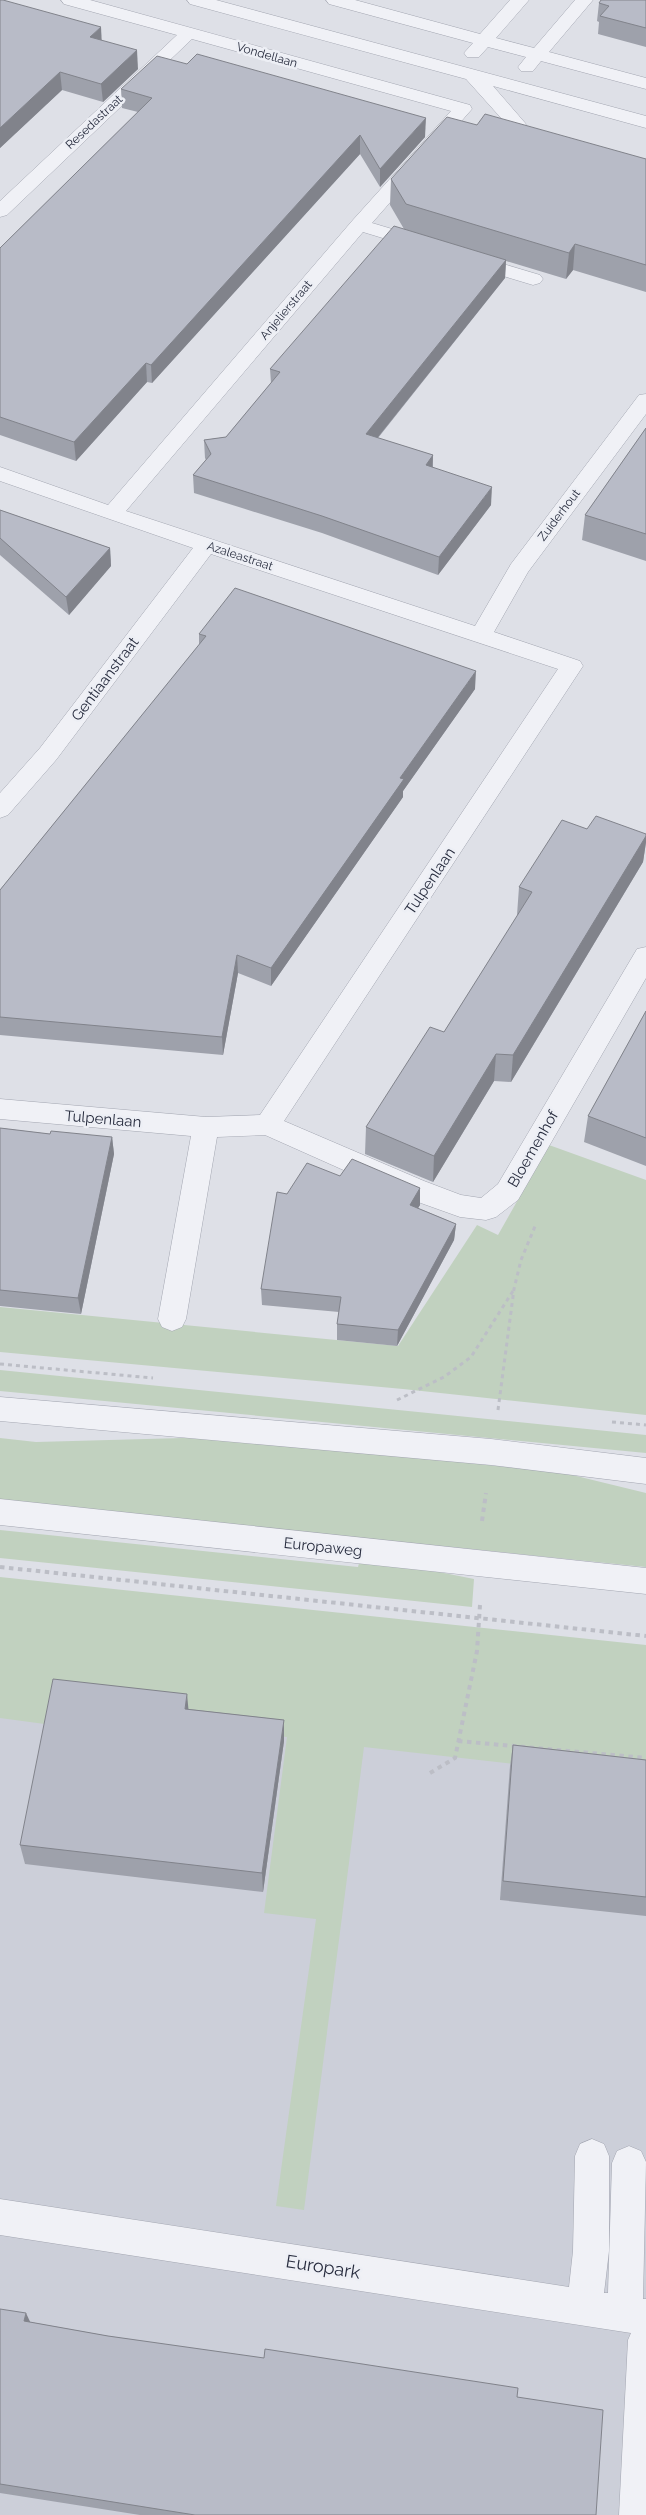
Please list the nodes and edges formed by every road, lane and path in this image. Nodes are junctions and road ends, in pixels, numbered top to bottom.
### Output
1 (70, 0) edge
2 (196, 0) edge
3 (335, 0) edge
4 (520, 0) edge
5 (584, 0) edge
6 (189, 33) junction
7 (484, 42) junction
8 (537, 56) junction
9 (464, 72) junction
10 (646, 84) edge
11 (512, 85) junction
12 (463, 109) joint
13 (646, 122) edge
14 (517, 124) edge
15 (0, 211) edge
16 (359, 225) junction
17 (533, 279) dead end
18 (646, 400) edge
19 (0, 474) edge
20 (112, 514) junction
21 (207, 545) junction
22 (481, 635) junction
23 (0, 809) edge
24 (646, 956) edge
25 (0, 1109) edge
26 (267, 1125) junction
27 (206, 1127) junction
28 (508, 1192) junction
29 (514, 1288) junction
30 (172, 1319) dead end
31 (395, 1401) dead end
32 (0, 1409) edge
33 (491, 1452) junction
34 (646, 1471) edge
35 (0, 1512) edge
36 (482, 1522) dead end
37 (0, 1567) edge
38 (646, 1581) edge
39 (480, 1618) junction
40 (646, 1636) edge
41 (458, 1741) junction
42 (646, 1758) edge
43 (430, 1774) dead end
44 (592, 2156) dead end
45 (628, 2164) dead end
46 (0, 2217) edge
47 (585, 2306) junction
48 (639, 2324) edge
49 (638, 2515) edge

1 - 6 street, Vondellaan
2 - 9 street
3 - 7 street
4 - 7 street
5 - 8 street
6 - 12 street, Vondellaan
6 - 15 street, Resedastraat
7 - 8 street
7 - 9 street
8 - 10 street
8 - 11 street
9 - 11 street
9 - 14 street
11 - 13 street
12 - 16 street, Anjelierstraat
16 - 17 street
16 - 20 street, Anjelierstraat
18 - 22 street, Zuiderhout
19 - 20 street, Azaleastraat
20 - 21 street, Azaleastraat
21 - 22 street, Azaleastraat
21 - 23 street, Gentiaanstraat
22 - 26 street, Tulpenlaan
24 - 28 street, Bloemenhof
25 - 27 street, Tulpenlaan
26 - 27 street, Tulpenlaan
26 - 28 street, Bloemenhof
27 - 30 street
28 - 29 path
29 - 31 path
29 - 33 path
32 - 33 street
33 - 34 street
33 - 36 path
35 - 38 street, Europaweg
37 - 39 path
39 - 40 path
39 - 41 path
41 - 42 path
41 - 43 path
44 - 47 street
45 - 48 street
46 - 47 street, Europark
47 - 48 street, Europark
48 - 49 street

